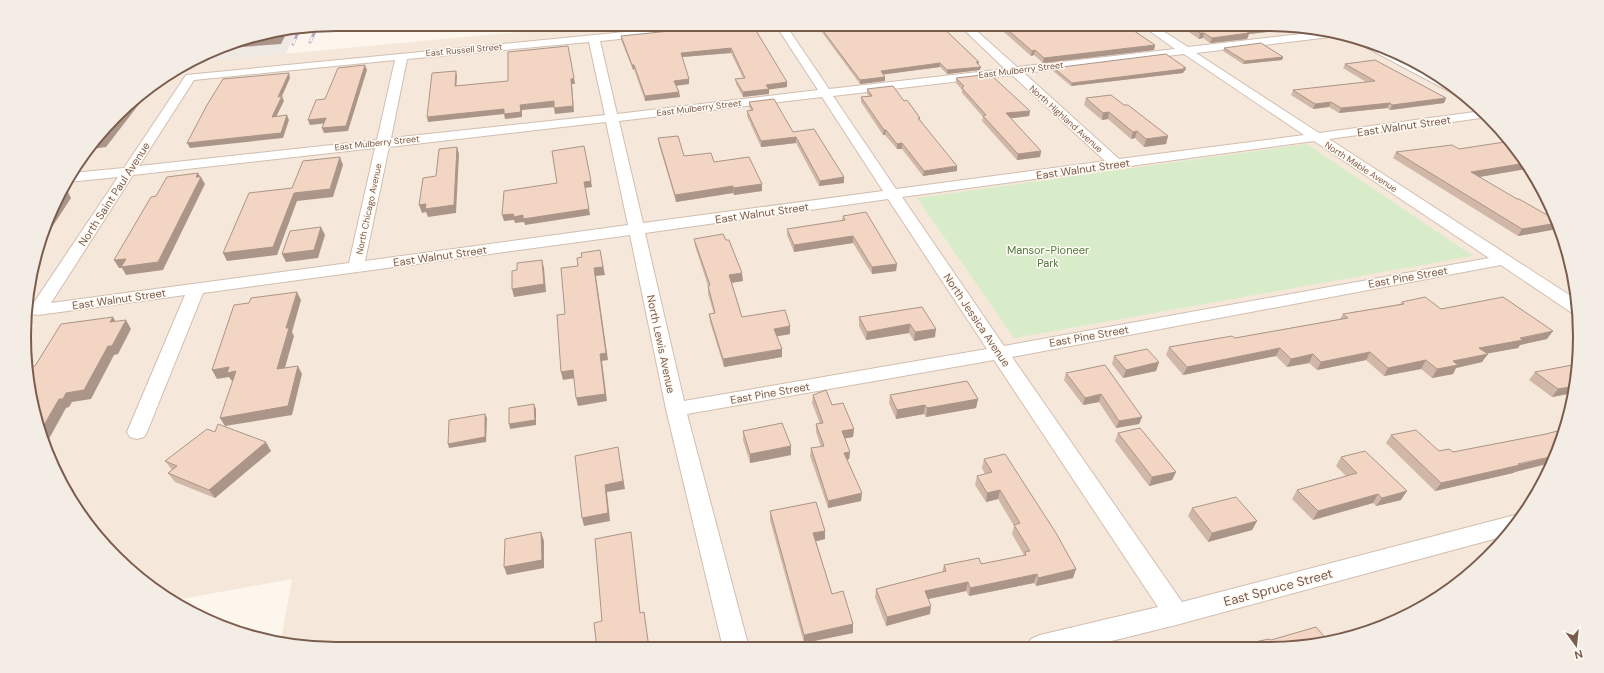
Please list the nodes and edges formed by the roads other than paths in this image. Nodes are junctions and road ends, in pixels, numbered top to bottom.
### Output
1 (666, 31) edge
2 (785, 31) edge
3 (970, 31) edge
4 (1155, 31) edge
5 (1317, 36) edge
6 (594, 38) junction
7 (1185, 51) junction
8 (402, 56) junction
9 (1013, 71) junction
10 (190, 77) joint
11 (825, 93) junction
12 (1478, 115) edge
13 (612, 118) junction
14 (1317, 138) junction
15 (383, 142) junction
16 (1117, 164) junction
17 (128, 171) junction
18 (76, 177) edge
19 (893, 195) junction
20 (637, 230) junction
21 (1503, 260) junction
22 (356, 267) junction
23 (196, 289) junction
24 (1571, 304) edge
25 (38, 310) joint
26 (999, 353) junction
27 (676, 409) junction
28 (138, 432) dead end
29 (1507, 526) edge
30 (1176, 614) junction
31 (734, 642) edge
32 (1061, 642) edge

1 - 6 street, East Russell Street
2 - 11 street, North Jessica Avenue
3 - 9 street, North Highland Avenue
4 - 7 street, North Mable Avenue
5 - 7 street, East Mulberry Street
6 - 8 street, East Russell Street
6 - 13 street, North Lewis Avenue
7 - 9 street, East Mulberry Street
7 - 14 street, North Mable Avenue
8 - 10 street, East Russell Street
8 - 15 street, North Chicago Avenue
9 - 11 street, East Mulberry Street
9 - 16 street, North Highland Avenue
10 - 17 street, North Saint Paul Avenue
11 - 13 street, East Mulberry Street
11 - 19 street, North Jessica Avenue
12 - 14 street, East Walnut Street
13 - 15 street, East Mulberry Street
13 - 20 street, North Lewis Avenue
14 - 16 street, East Walnut Street
14 - 21 street, North Mable Avenue
15 - 17 street, East Mulberry Street
15 - 22 street, North Chicago Avenue
16 - 19 street, East Walnut Street
17 - 18 street, East Mulberry Street
17 - 25 street, North Saint Paul Avenue
19 - 20 street, East Walnut Street
19 - 26 street, North Jessica Avenue
20 - 22 street, East Walnut Street
20 - 27 street, North Lewis Avenue
21 - 24 street, North Mable Avenue
21 - 26 street, East Pine Street
22 - 23 street, East Walnut Street
23 - 25 street, East Walnut Street
23 - 28 street
26 - 27 street, East Pine Street
26 - 30 street, North Jessica Avenue
27 - 31 street, North Lewis Avenue
29 - 30 street, East Spruce Street
30 - 32 street, East Spruce Street

